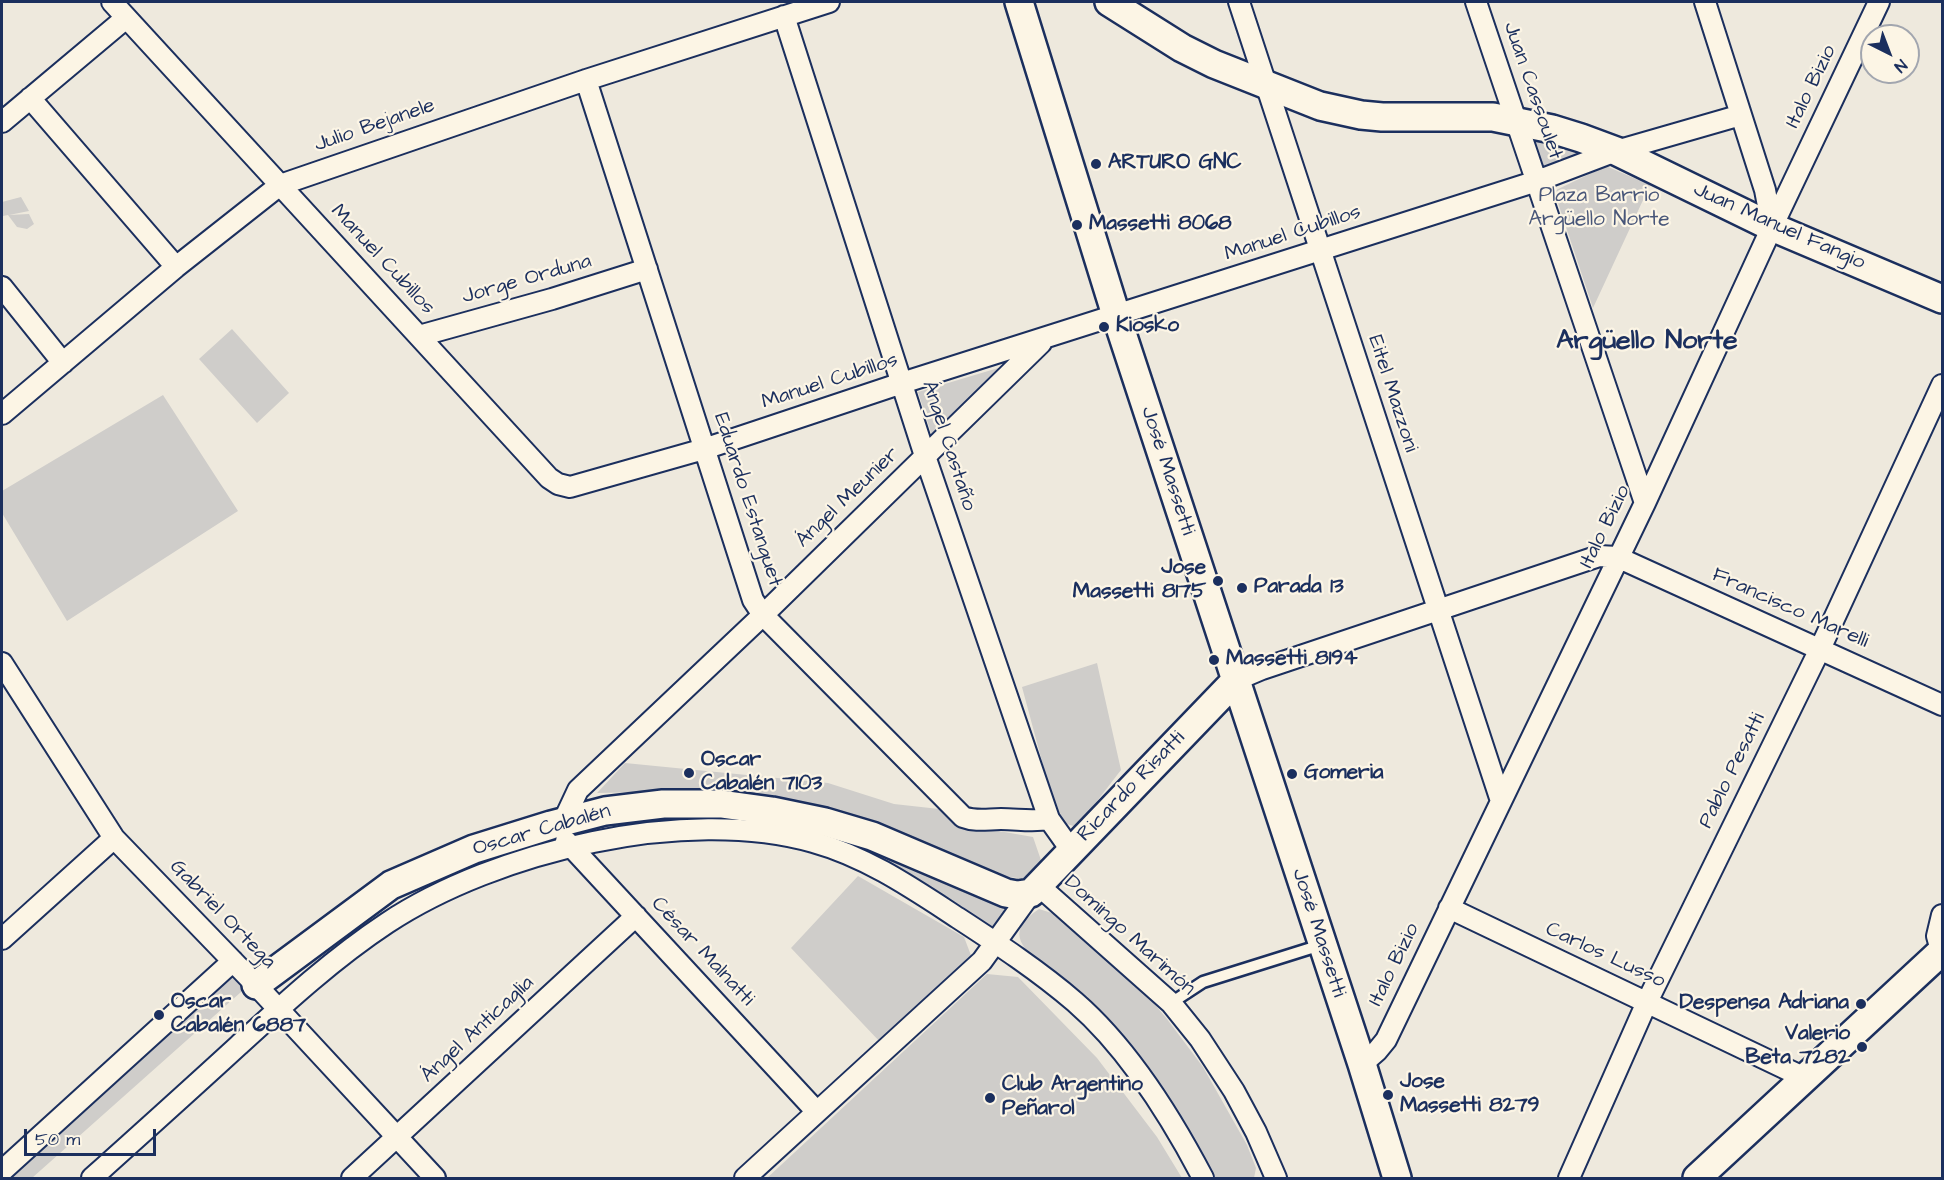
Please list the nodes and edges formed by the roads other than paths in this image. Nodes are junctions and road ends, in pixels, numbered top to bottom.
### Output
1 (112, 2) edge
2 (829, 2) edge
3 (1019, 2) edge
4 (1109, 2) edge
5 (1239, 2) edge
6 (1476, 2) edge
7 (1705, 2) edge
8 (1879, 2) edge
9 (784, 16) junction
10 (126, 18) junction
11 (586, 80) junction
12 (1268, 86) junction
13 (30, 98) junction
14 (1741, 114) junction
15 (2, 122) edge
16 (1517, 122) junction
17 (1616, 151) junction
18 (1537, 181) junction
19 (279, 185) junction
20 (1772, 227) junction
21 (1320, 252) junction
22 (176, 267) junction
23 (647, 269) junction
24 (2, 287) edge
25 (1942, 299) edge
26 (1116, 315) junction
27 (419, 336) junction
28 (1045, 339) junction
29 (63, 363) junction
30 (902, 384) junction
31 (1942, 385) edge
32 (2, 414) edge
33 (704, 449) junction
34 (925, 456) junction
35 (1645, 503) junction
36 (1617, 557) junction
37 (1438, 610) junction
38 (763, 615) junction
39 (1820, 649) junction
40 (2, 663) edge
41 (1236, 680) junction
42 (1942, 705) edge
43 (1501, 801) junction
44 (1049, 819) junction
45 (557, 824) junction
46 (114, 838) junction
47 (571, 848) junction
48 (1071, 850) junction
49 (1035, 889) junction
50 (1449, 909) junction
51 (1942, 915) edge
52 (636, 916) junction
53 (2, 939) edge
54 (995, 942) junction
55 (1322, 945) junction
56 (1942, 952) edge
57 (233, 961) junction
58 (256, 984) junction
59 (1647, 1002) junction
60 (1171, 1003) junction
61 (278, 1009) junction
62 (1362, 1064) junction
63 (1805, 1078) junction
64 (817, 1112) junction
65 (397, 1137) junction
66 (2, 1171) edge
67 (92, 1179) edge
68 (352, 1179) edge
69 (435, 1179) edge
70 (745, 1179) edge
71 (1203, 1179) edge
72 (1276, 1179) edge
73 (1397, 1179) edge
74 (1569, 1179) edge
75 (1697, 1179) edge

1 - 10 street, Manuel Cubillos
2 - 9 street, Julio Bejanele
3 - 26 main road, José Massetti
4 - 12 main road, Juan Manuel Fangio
5 - 12 street, Eitel Mazzoni
6 - 16 street, Juan Cassoulet
7 - 14 street
8 - 20 street, Italo Bizio
9 - 11 street, Julio Bejanele
9 - 30 street, Ángel Castaño
10 - 13 street
10 - 19 street, Manuel Cubillos
11 - 19 street, Julio Bejanele
11 - 23 street, Eduardo Estanguet
12 - 16 main road, Juan Manuel Fangio
12 - 21 street, Eitel Mazzoni
13 - 15 street
13 - 22 street
14 - 17 street, Manuel Cubillos
14 - 20 street
16 - 17 main road, Juan Manuel Fangio
16 - 18 street, Juan Cassoulet
17 - 18 street, Manuel Cubillos
17 - 20 main road, Juan Manuel Fangio
18 - 21 street, Manuel Cubillos
18 - 35 street, Juan Cassoulet
19 - 22 street, Julio Bejanele
19 - 27 street, Manuel Cubillos
20 - 25 main road, Juan Manuel Fangio
20 - 35 street, Italo Bizio
21 - 26 street, Manuel Cubillos
21 - 37 street, Eitel Mazzoni
22 - 29 street, Julio Bejanele
23 - 27 street, Jorge Orduna
23 - 33 street, Eduardo Estanguet
24 - 29 street
26 - 28 street, Manuel Cubillos
26 - 41 main road, José Massetti
27 - 33 street, Manuel Cubillos
28 - 30 street, Manuel Cubillos
28 - 34 street, Ángel Meunier
29 - 32 street, Julio Bejanele
30 - 33 street, Manuel Cubillos
30 - 34 street, Ángel Castaño
31 - 39 street, Pablo Pesatti
33 - 38 street, Eduardo Estanguet
34 - 38 street, Ángel Meunier
34 - 44 street, Ángel Castaño
35 - 36 street, Italo Bizio
36 - 37 street, Ricardo Risatti
36 - 39 street, Francisco Marelli
36 - 43 street, Italo Bizio
37 - 41 street, Ricardo Risatti
37 - 43 street, Eitel Mazzoni
38 - 44 street, Eduardo Estanguet
38 - 45 street, Ángel Meunier
39 - 42 street, Francisco Marelli
39 - 59 street, Pablo Pesatti
40 - 46 street, Gabriel Ortega
41 - 48 main road, Ricardo Risatti
41 - 55 main road, José Massetti
43 - 50 street, Italo Bizio
44 - 48 street, Ángel Castaño
45 - 47 street, César Malnatti
45 - 49 main road, Oscar Cabalén
45 - 58 main road, Oscar Cabalén
46 - 53 street
46 - 57 street, Gabriel Ortega
47 - 52 street, César Malnatti
47 - 54 street
47 - 61 street
48 - 49 main road, Ricardo Risatti
49 - 54 street, Ricardo Risatti
49 - 60 street, Domingo Marimón
50 - 59 street, Carlos Lusso
50 - 62 street, Italo Bizio
51 - 56 street
52 - 64 street, César Malnatti
52 - 65 street, Ángel Anticaglia
54 - 64 street, Ricardo Risatti
54 - 71 street
55 - 60 lane
55 - 62 main road, José Massetti
56 - 63 main road
57 - 58 street, Gabriel Ortega
57 - 66 street
58 - 61 street, Gabriel Ortega
59 - 63 street, Carlos Lusso
59 - 74 street, Pablo Pesatti
60 - 72 street, Domingo Marimón
61 - 65 street, Gabriel Ortega
61 - 67 street
62 - 73 main road, José Massetti
63 - 75 main road
64 - 70 street, Ricardo Risatti
65 - 68 street, Ángel Anticaglia
65 - 69 street, Gabriel Ortega

